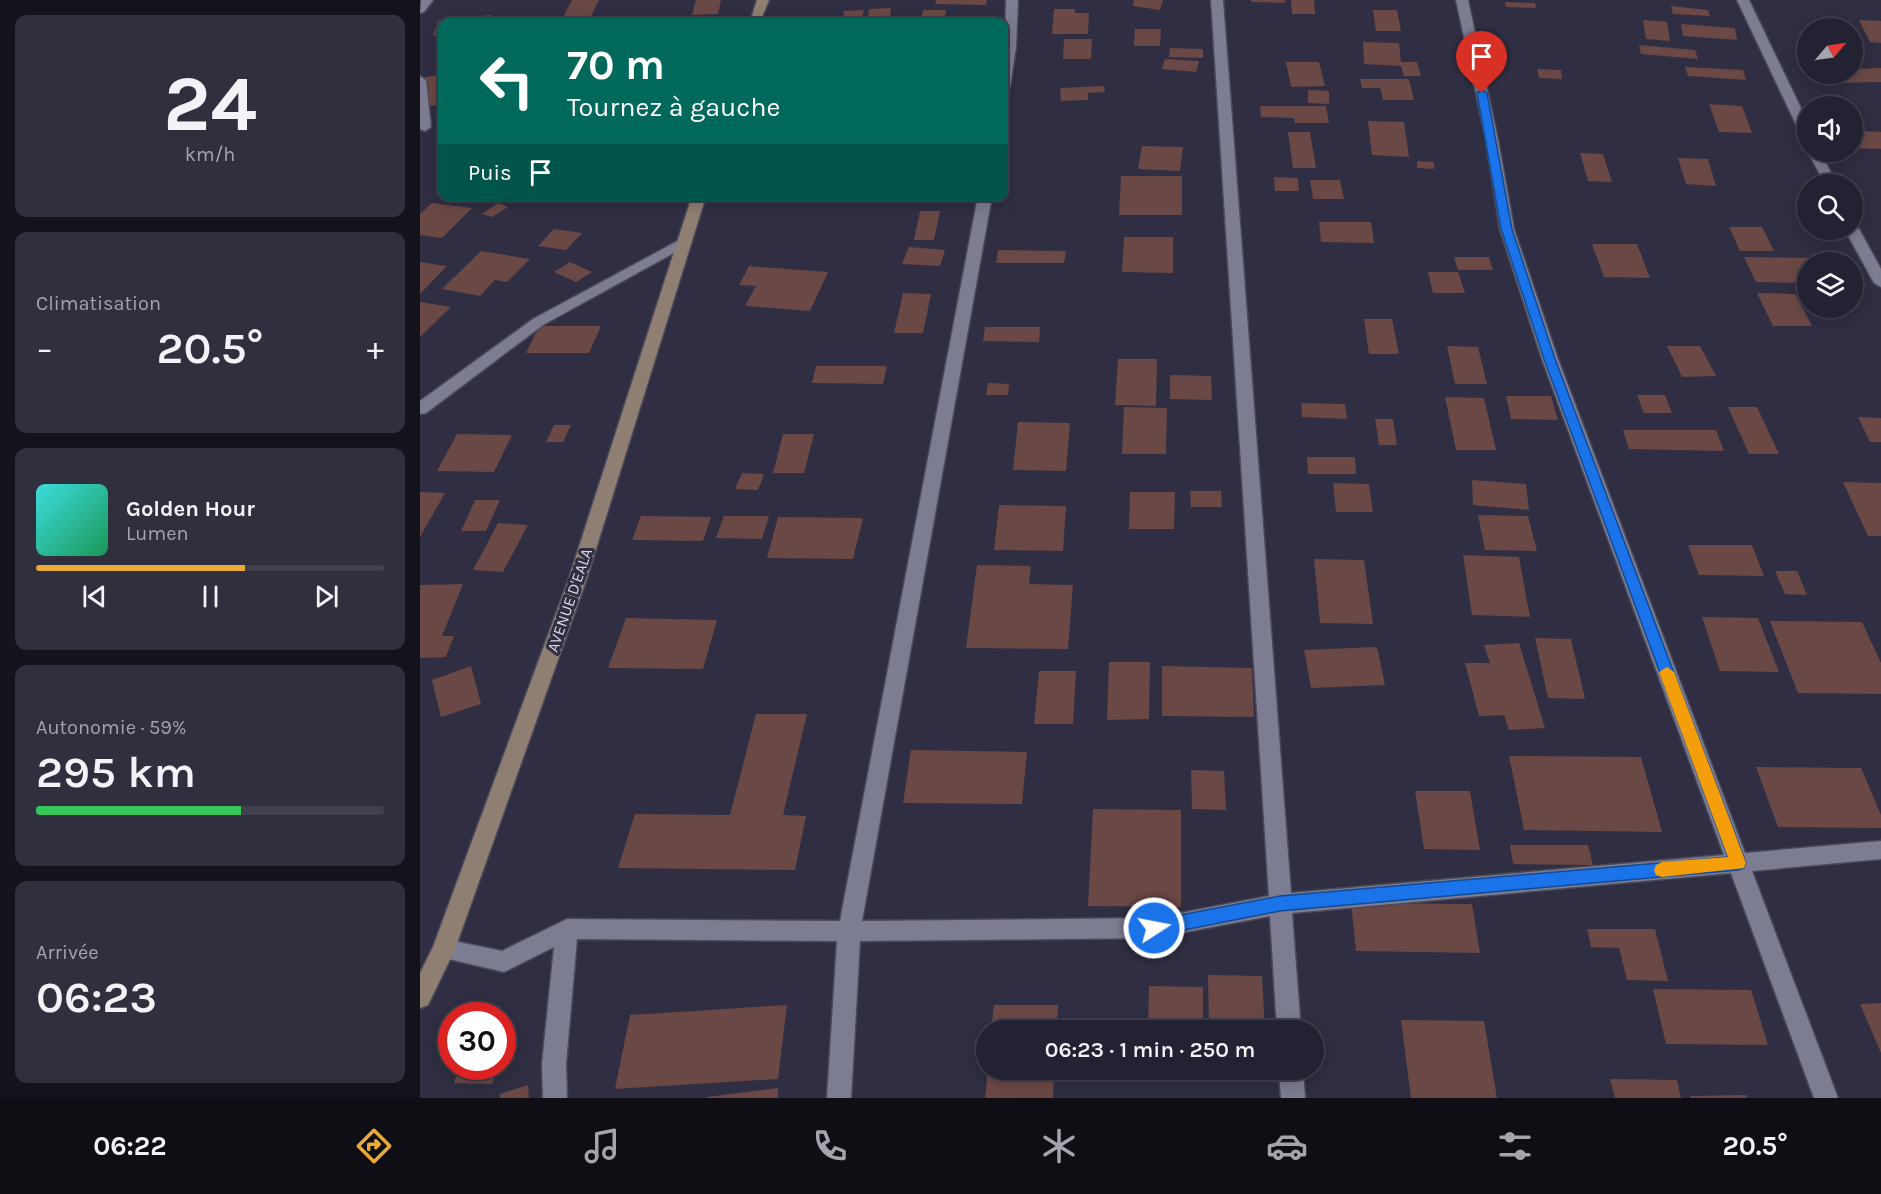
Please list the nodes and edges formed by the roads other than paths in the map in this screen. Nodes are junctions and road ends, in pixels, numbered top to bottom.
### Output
1 (427, 0) edge
2 (763, 0) edge
3 (1012, 0) edge
4 (1217, 0) edge
5 (1462, 0) edge
6 (1743, 0) edge
7 (420, 10) edge
8 (756, 18) edge
9 (1008, 60) edge
10 (420, 80) edge
11 (1797, 114) edge
12 (425, 127) dead end
13 (697, 201) edge
14 (984, 201) edge
15 (1858, 240) edge
16 (685, 241) junction
17 (1881, 283) edge
18 (420, 409) edge
19 (1881, 850) edge
20 (1738, 863) junction
21 (1280, 904) junction
22 (567, 928) junction
23 (849, 931) junction
24 (444, 949) junction
25 (420, 997) edge
26 (1287, 1020) edge
27 (1292, 1080) edge
28 (555, 1098) edge
29 (838, 1098) edge
30 (1293, 1098) edge
31 (1826, 1098) edge

1 - 7 street
2 - 8 street
3 - 9 street
4 - 21 street
5 - 20 street
6 - 11 street
10 - 12 street
13 - 16 street, AVENUE D'EALA
14 - 23 street
15 - 17 street
16 - 18 street
16 - 24 street, AVENUE D'EALA
19 - 20 street
20 - 21 street
20 - 31 street
21 - 23 street
21 - 26 street
22 - 23 street
22 - 24 street
22 - 28 street
23 - 29 street
24 - 25 street, AVENUE D'EALA
27 - 30 street

